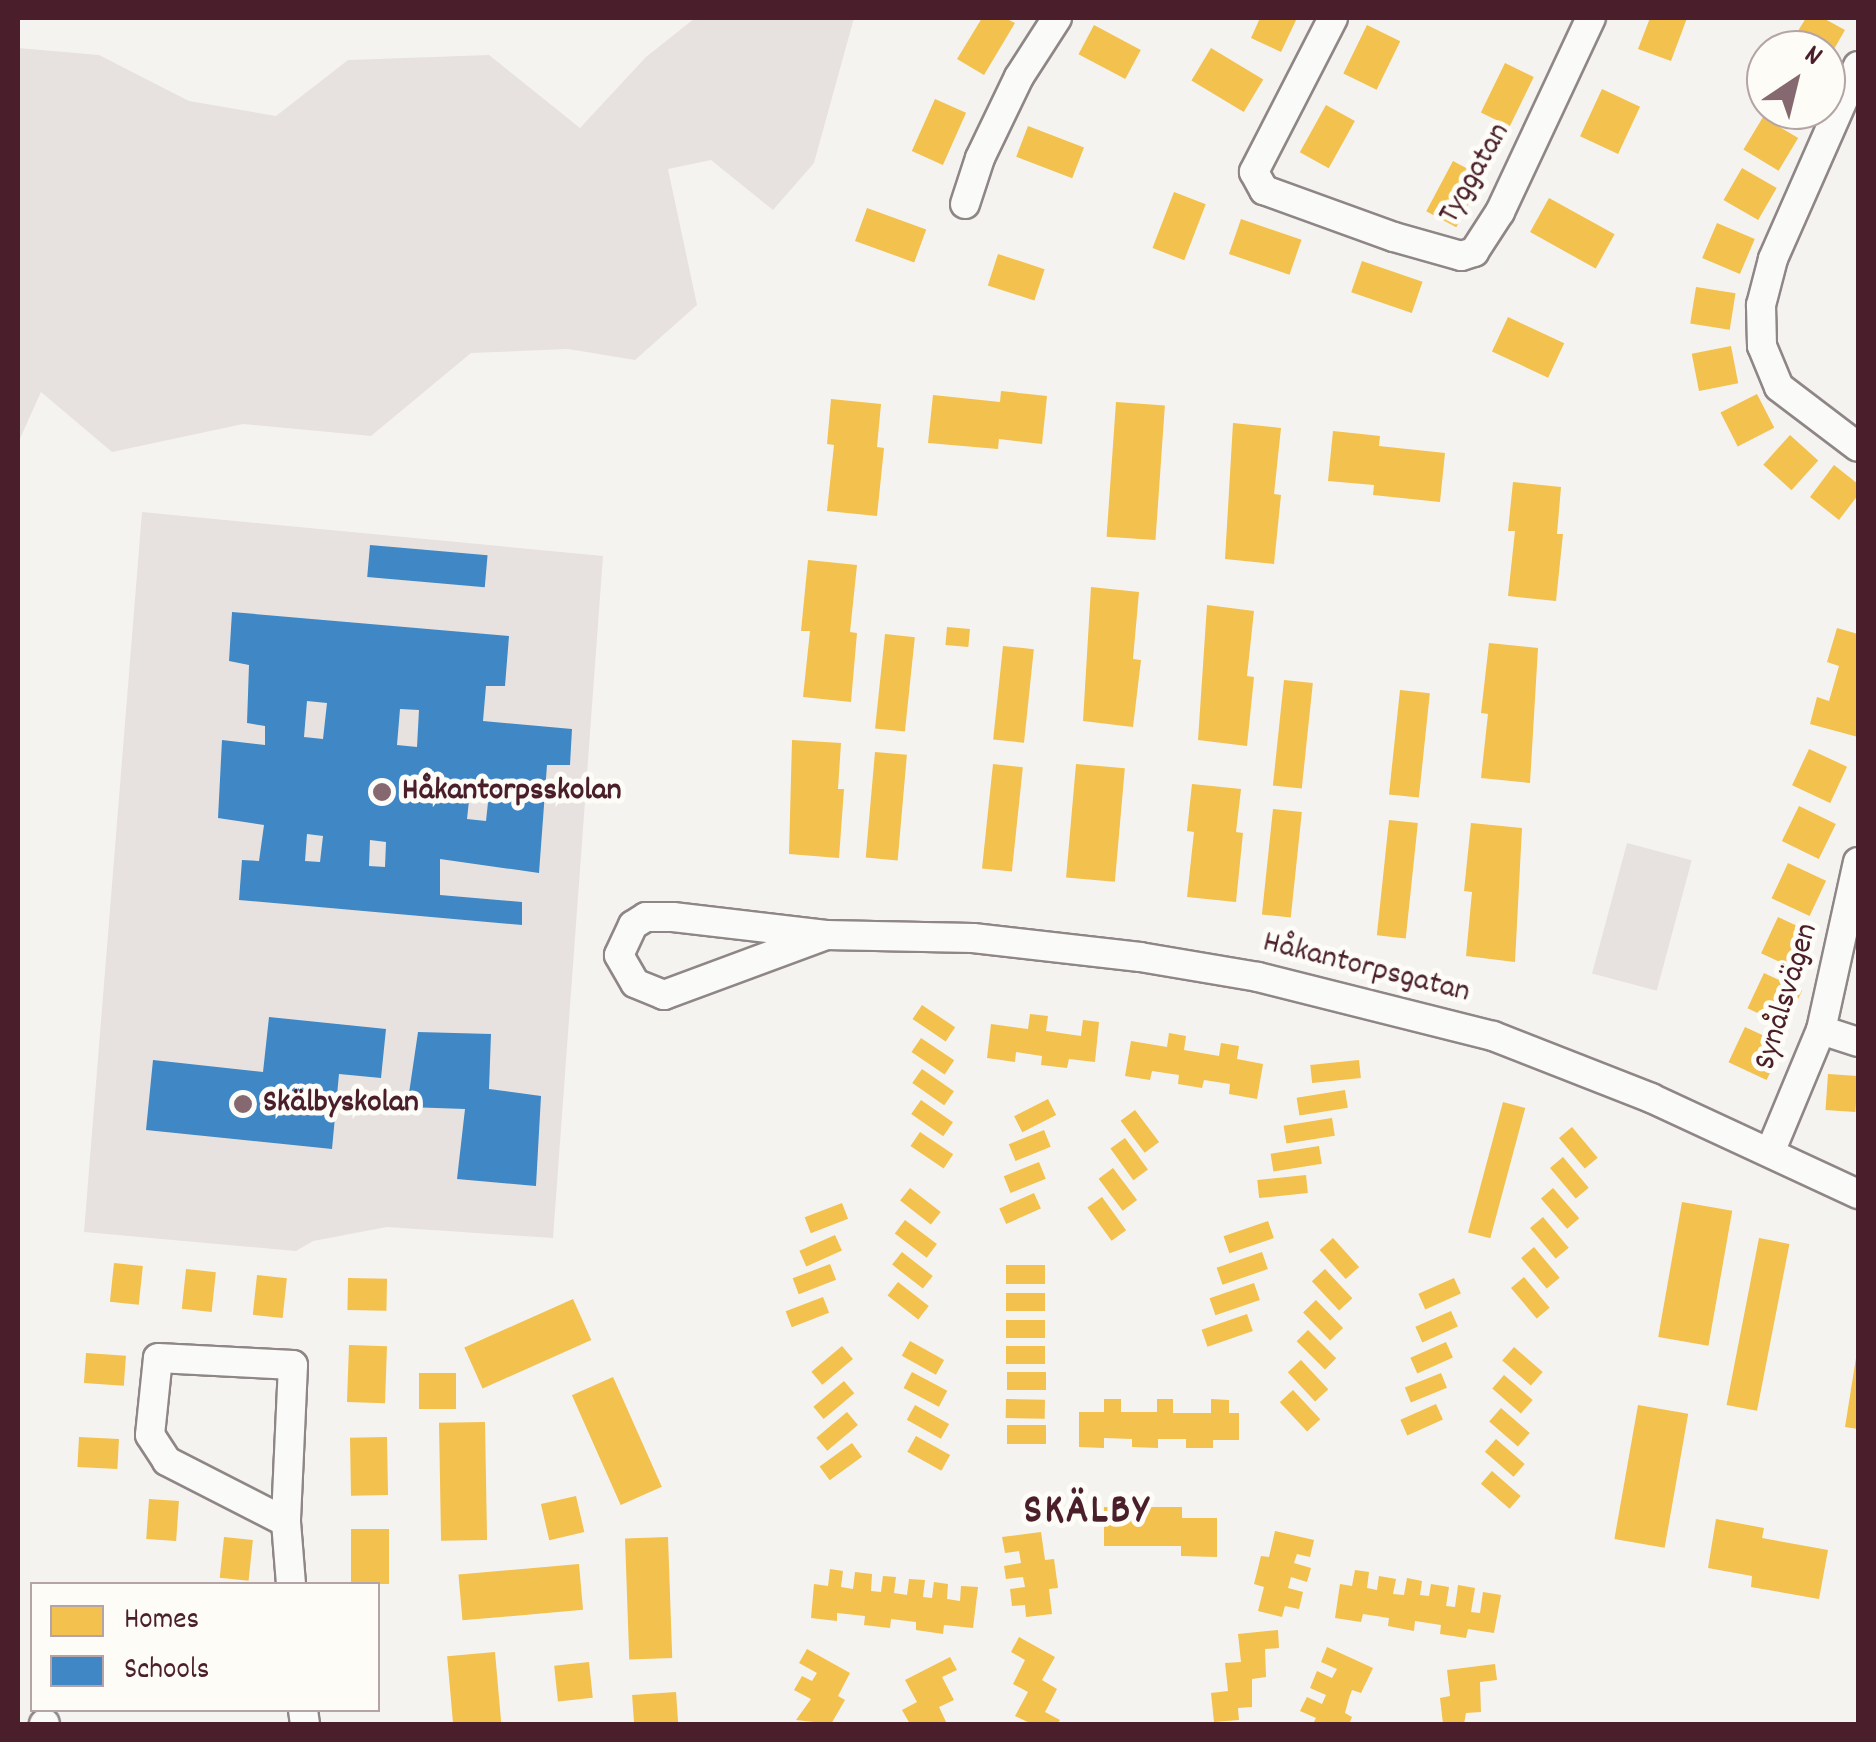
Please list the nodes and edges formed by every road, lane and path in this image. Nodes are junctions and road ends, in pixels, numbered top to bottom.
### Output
1 (1057, 18) edge
2 (1333, 18) edge
3 (1592, 18) edge
4 (1858, 67) edge
5 (965, 204) dead end
6 (1858, 447) edge
7 (1858, 862) edge
8 (826, 935) junction
9 (1821, 1030) junction
10 (1858, 1042) edge
11 (1771, 1150) junction
12 (1858, 1194) edge
13 (286, 1522) junction
14 (291, 1582) edge

1 - 5 street
2 - 3 street, Tyggatan
4 - 6 street
7 - 9 street, Synålsvägen
8 - 8 street, Håkantorpsgatan
8 - 11 street, Håkantorpsgatan
9 - 10 street
9 - 11 street, Synålsvägen
11 - 12 street, Håkantorpsgatan
13 - 13 street
13 - 14 street

